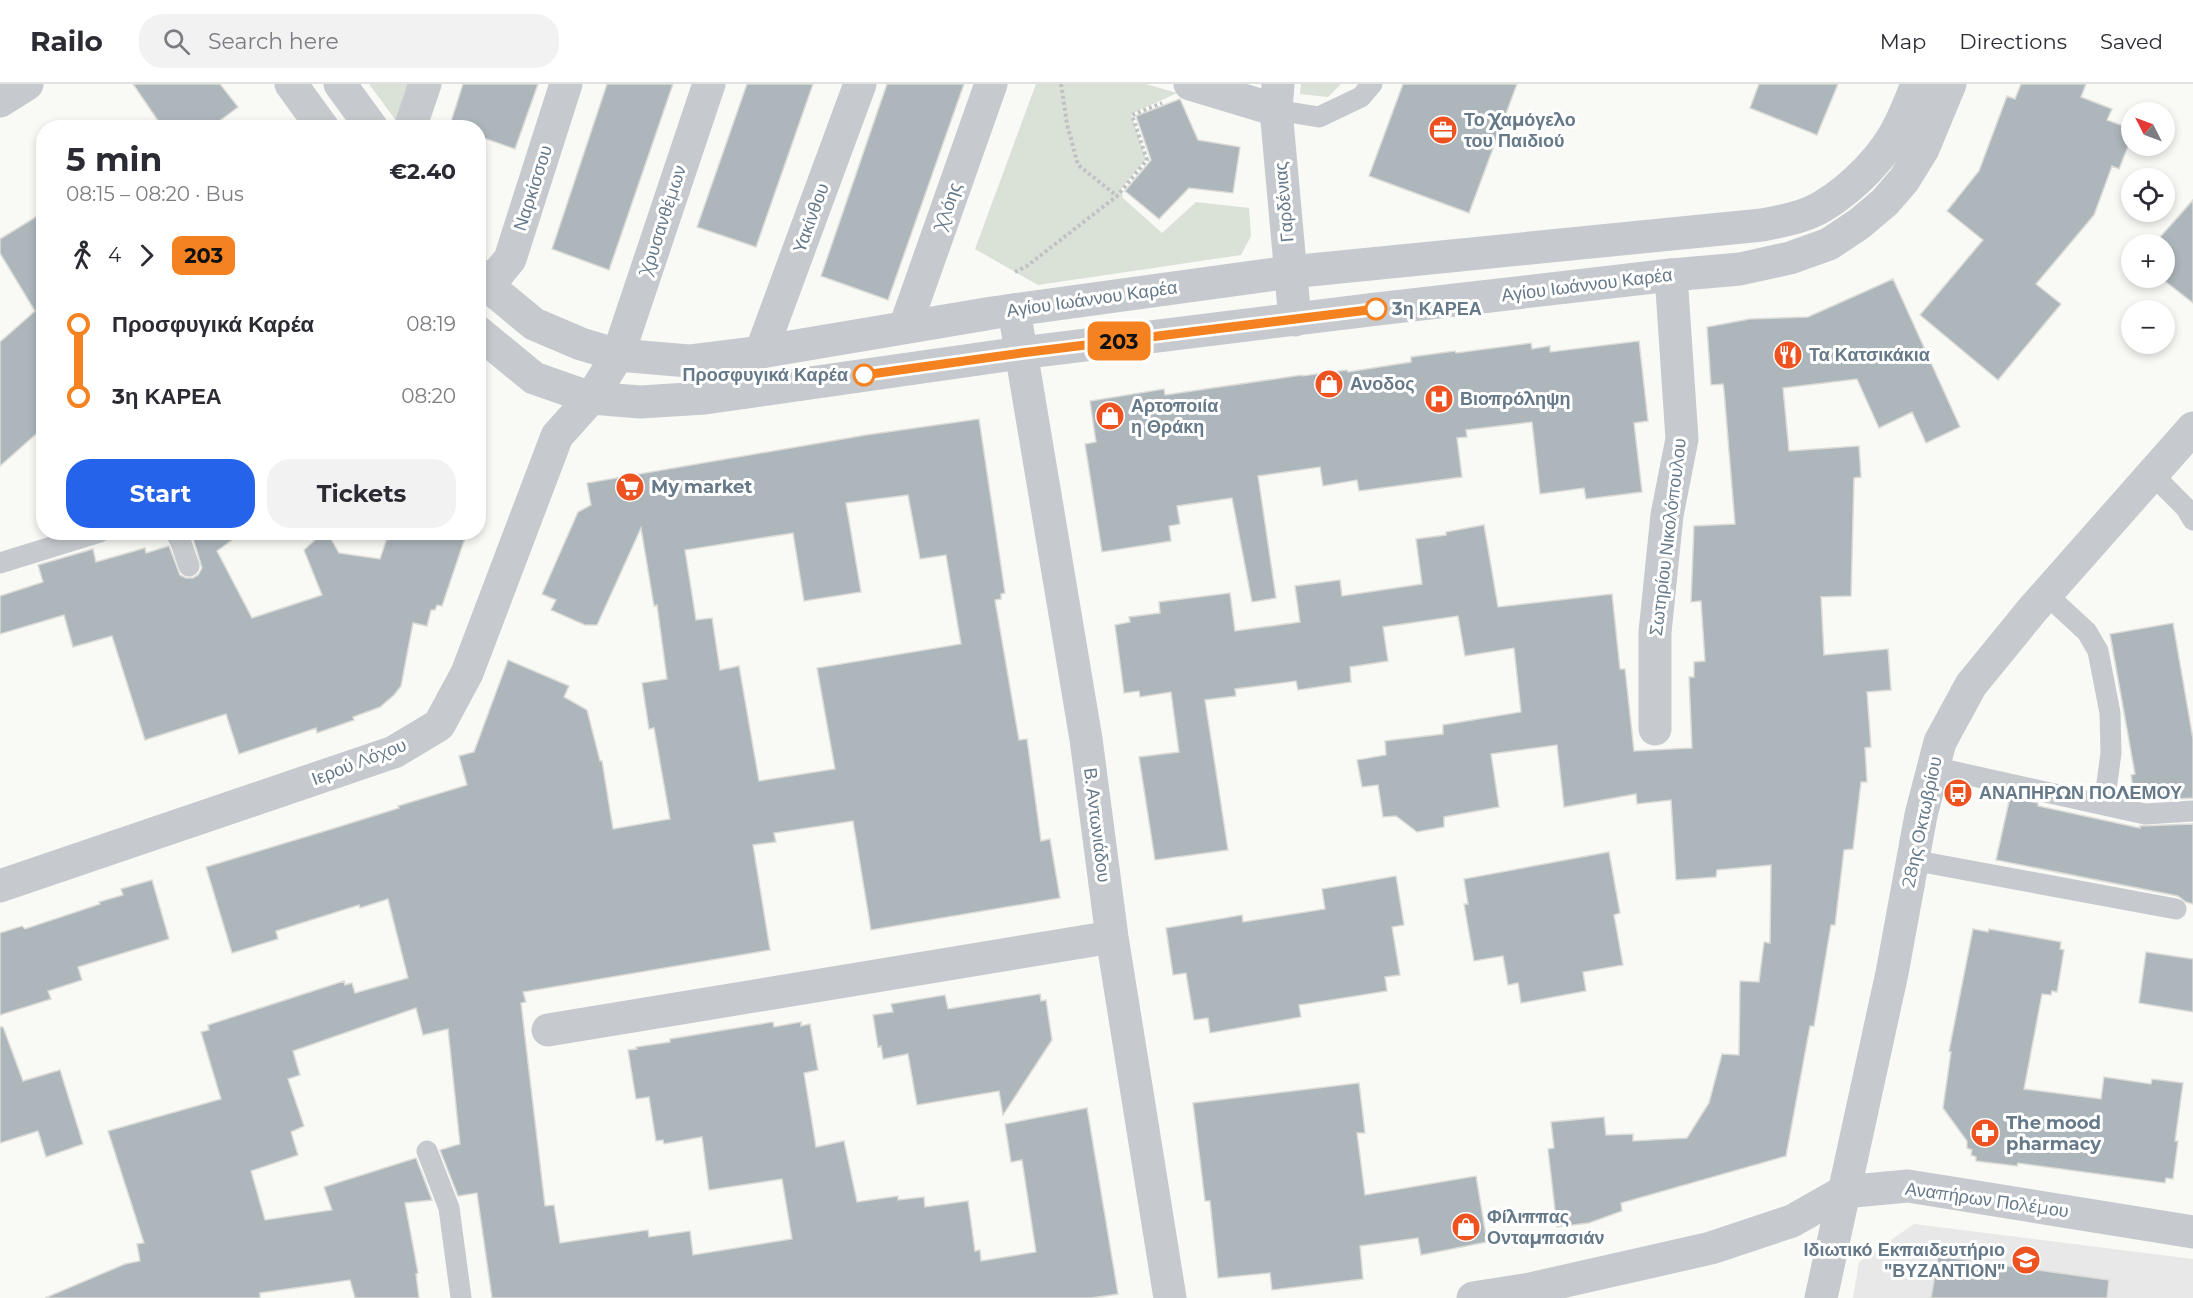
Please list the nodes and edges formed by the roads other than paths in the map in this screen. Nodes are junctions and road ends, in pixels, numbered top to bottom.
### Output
1 (27, 84) edge
2 (291, 84) edge
3 (340, 84) edge
4 (425, 84) edge
5 (566, 84) edge
6 (708, 84) edge
7 (860, 84) edge
8 (990, 84) edge
9 (1372, 84) edge
10 (1917, 84) edge
11 (1950, 84) edge
12 (1193, 85) edge
13 (1277, 97) edge
14 (0, 101) edge
15 (317, 120) edge
16 (366, 120) edge
17 (413, 120) edge
18 (1290, 272) junction
19 (1671, 275) junction
20 (486, 278) edge
21 (486, 283) edge
22 (1014, 310) junction
23 (1294, 320) junction
24 (905, 327) junction
25 (486, 339) edge
26 (761, 352) junction
27 (1021, 353) junction
28 (618, 355) junction
29 (591, 398) junction
30 (2193, 428) edge
31 (2152, 474) junction
32 (2193, 520) edge
33 (74, 540) edge
34 (180, 540) edge
35 (0, 563) edge
36 (189, 566) dead end
37 (2046, 594) junction
38 (1655, 729) dead end
39 (1933, 767) junction
40 (2104, 805) junction
41 (2193, 811) edge
42 (1912, 860) junction
43 (0, 886) edge
44 (2176, 909) dead end
45 (1112, 937) junction
46 (548, 1030) dead end
47 (427, 1151) dead end
48 (1842, 1192) junction
49 (2193, 1232) edge
50 (461, 1298) edge
51 (1170, 1298) edge
52 (1473, 1298) edge
53 (1821, 1298) edge

1 - 14 street
2 - 15 street
3 - 16 street
4 - 17 street
5 - 20 street, Ναρκίσσου
6 - 28 street, Χρυσανθέμων
7 - 26 street, Υακίνθου
8 - 24 street, Χλόης
9 - 13 lane
10 - 18 street, Αγίου Ιωάννου Καρέα
11 - 19 street, Αγίου Ιωάννου Καρέα
12 - 13 street
13 - 18 street, Γαρδένιας
18 - 22 street, Αγίου Ιωάννου Καρέα
18 - 23 street, Γαρδένιας
19 - 23 street, Αγίου Ιωάννου Καρέα
19 - 38 street, Σωτηρίου Νικολόπουλου
21 - 28 street, Αγίου Ιωάννου Καρέα
22 - 24 street, Αγίου Ιωάννου Καρέα
22 - 27 street, Β. Αντωνιάδου
23 - 27 street, Αγίου Ιωάννου Καρέα
24 - 26 street, Αγίου Ιωάννου Καρέα
25 - 29 street, Αγίου Ιωάννου Καρέα
26 - 28 street, Αγίου Ιωάννου Καρέα
27 - 29 street, Αγίου Ιωάννου Καρέα
27 - 45 street, Β. Αντωνιάδου
28 - 29 street, Χρυσανθέμων
29 - 43 street, Ιερού Λόχου
30 - 31 street, 28ης Οκτωβρίου
31 - 32 lane
31 - 37 street, 28ης Οκτωβρίου
33 - 35 lane
34 - 36 lane
37 - 39 street, 28ης Οκτωβρίου
37 - 40 lane
39 - 40 lane
39 - 42 street, 28ης Οκτωβρίου
40 - 41 lane
42 - 44 lane
42 - 48 street, 28ης Οκτωβρίου
45 - 46 street
45 - 51 street, Β. Αντωνιάδου
47 - 50 lane
48 - 49 street, Αναπήρων Πολέμου
48 - 52 street, Αναπήρων Πολέμου
48 - 53 street, 28ης Οκτωβρίου

